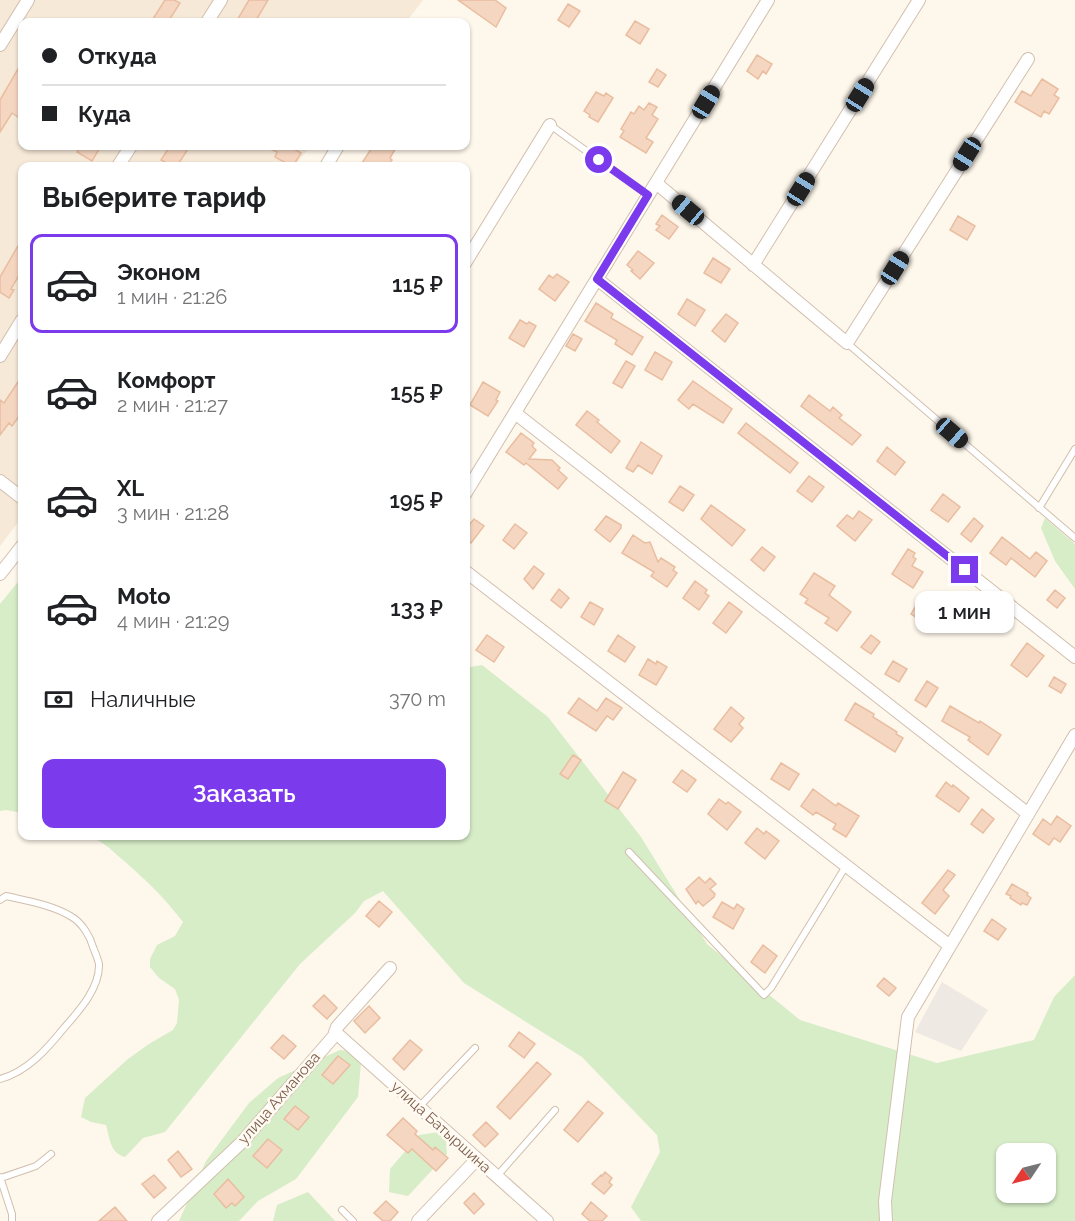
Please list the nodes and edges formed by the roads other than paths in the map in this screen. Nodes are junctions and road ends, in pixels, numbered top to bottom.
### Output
1 (28, 0) edge
2 (221, 0) edge
3 (768, 0) edge
4 (919, 0) edge
5 (210, 18) edge
6 (0, 45) edge
7 (1028, 59) dead end
8 (549, 125) joint
9 (656, 183) junction
10 (648, 195) junction
11 (470, 255) edge
12 (753, 265) junction
13 (597, 279) junction
14 (18, 327) edge
15 (847, 343) junction
16 (0, 356) edge
17 (515, 413) junction
18 (1075, 449) edge
19 (0, 481) edge
20 (470, 486) edge
21 (18, 495) edge
22 (1039, 508) junction
23 (1075, 538) edge
24 (18, 551) edge
25 (0, 574) edge
26 (470, 575) edge
27 (1075, 657) edge
28 (1075, 735) edge
29 (1027, 813) junction
30 (629, 852) dead end
31 (846, 866) junction
32 (0, 900) edge
33 (950, 946) junction
34 (390, 968) dead end
35 (335, 1032) junction
36 (475, 1048) dead end
37 (0, 1079) edge
38 (418, 1107) junction
39 (555, 1110) dead end
40 (51, 1154) dead end
41 (477, 1159) junction
42 (497, 1176) junction
43 (0, 1178) edge
44 (342, 1210) dead end
45 (12, 1221) edge
46 (158, 1221) edge
47 (353, 1221) edge
48 (418, 1221) edge
49 (547, 1221) edge
50 (886, 1221) edge

1 - 6 street
2 - 5 street
3 - 9 street
4 - 12 street
7 - 15 street
8 - 10 lane
8 - 11 street
9 - 10 street
9 - 12 street
10 - 13 street
12 - 15 street
13 - 17 street
13 - 27 street
14 - 16 street
15 - 22 lane
17 - 20 street
17 - 29 street
18 - 22 lane
19 - 21 street
22 - 23 lane
24 - 25 street
26 - 31 street
28 - 29 street
29 - 33 street
30 - 31 lane
31 - 33 street
32 - 37 lane
33 - 50 street
34 - 35 street, улица Ахманова
35 - 38 street, улица Батыршина
35 - 46 street, улица Ахманова
36 - 38 lane
38 - 41 street, улица Батыршина
39 - 42 lane
40 - 43 lane
41 - 42 street, улица Батыршина
41 - 48 street
42 - 49 street, улица Батыршина
43 - 45 lane
44 - 47 lane

